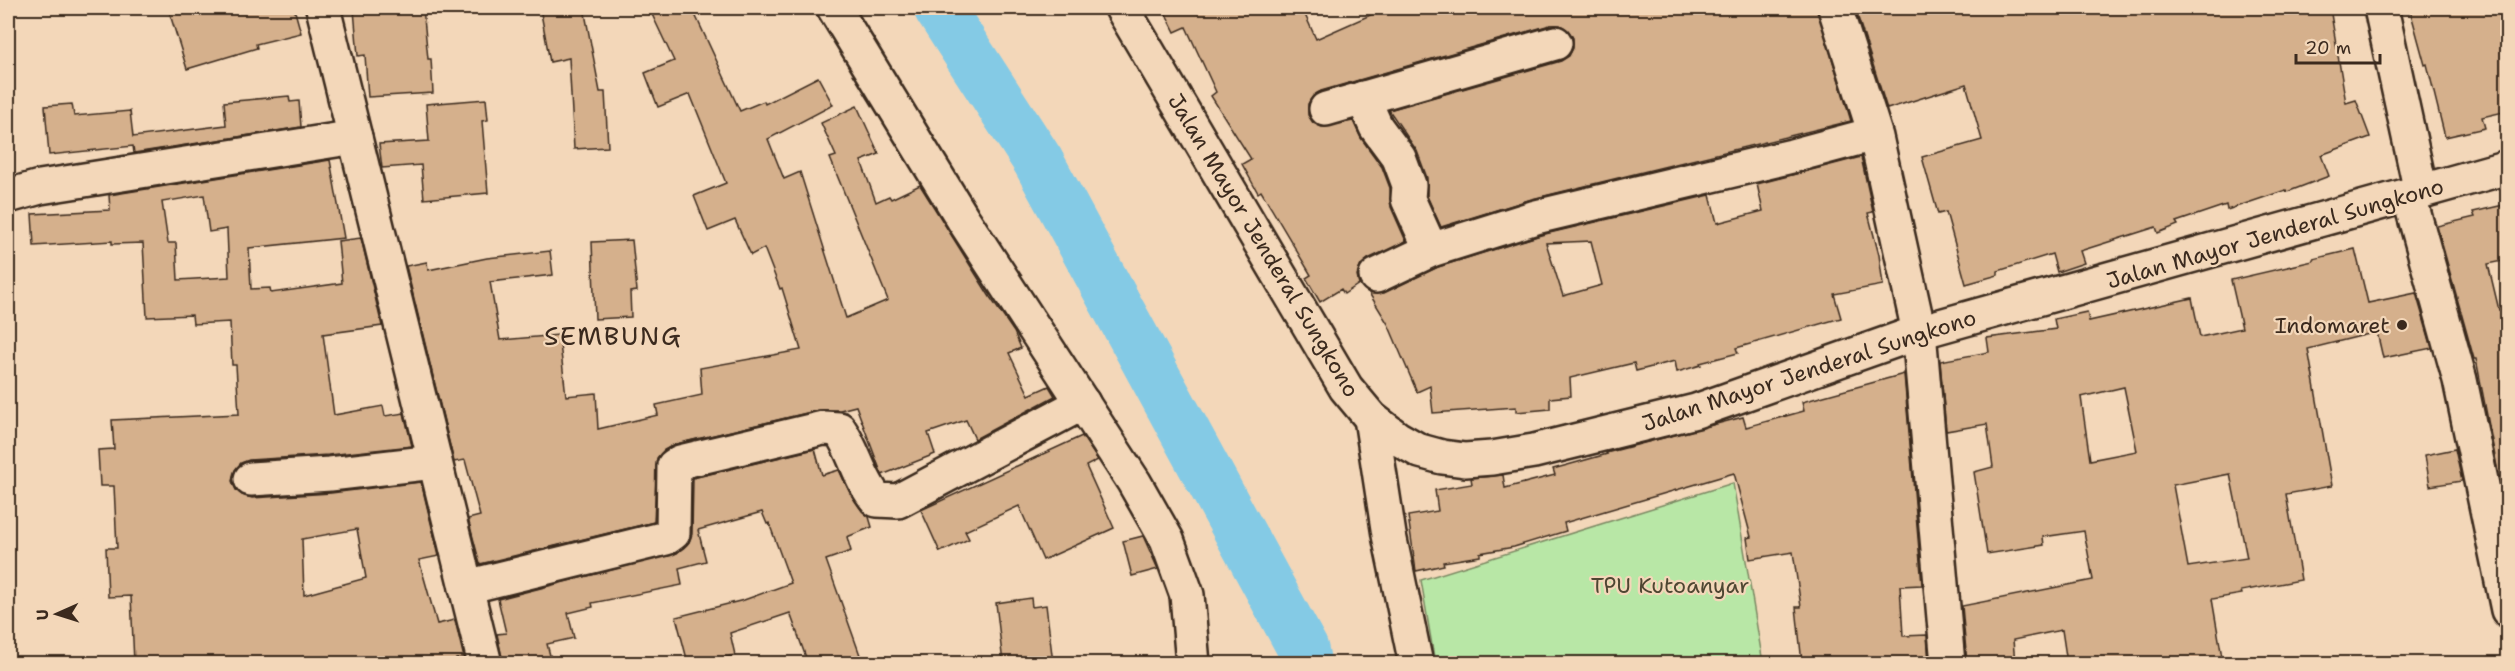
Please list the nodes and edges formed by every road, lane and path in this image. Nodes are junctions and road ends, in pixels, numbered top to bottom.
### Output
1 (323, 8) edge
2 (834, 8) edge
3 (1122, 8) edge
4 (1835, 8) edge
5 (2381, 8) edge
6 (1555, 43) dead end
7 (1362, 98) junction
8 (1326, 109) dead end
9 (1874, 134) junction
10 (355, 138) junction
11 (2508, 167) edge
12 (2415, 194) junction
13 (8, 196) edge
14 (1431, 250) junction
15 (1376, 276) dead end
16 (1919, 332) junction
17 (1083, 403) junction
18 (1371, 418) junction
19 (434, 462) junction
20 (251, 478) dead end
21 (466, 587) junction
22 (2506, 596) edge
23 (485, 663) edge
24 (1193, 663) edge
25 (1416, 663) edge
26 (1948, 663) edge

1 - 10 street
2 - 17 street
3 - 18 street, Jalan Mayor Jenderal Sungkono
4 - 9 street
5 - 12 street
6 - 7 street
7 - 8 street
7 - 14 street
9 - 14 street
9 - 16 street
10 - 13 street
10 - 19 street
11 - 12 street, Jalan Mayor Jenderal Sungkono
12 - 16 street, Jalan Mayor Jenderal Sungkono
12 - 22 street
14 - 15 street
16 - 18 street, Jalan Mayor Jenderal Sungkono
16 - 26 street
17 - 21 street
17 - 24 street
18 - 25 street
19 - 20 street
19 - 21 street
21 - 23 street

